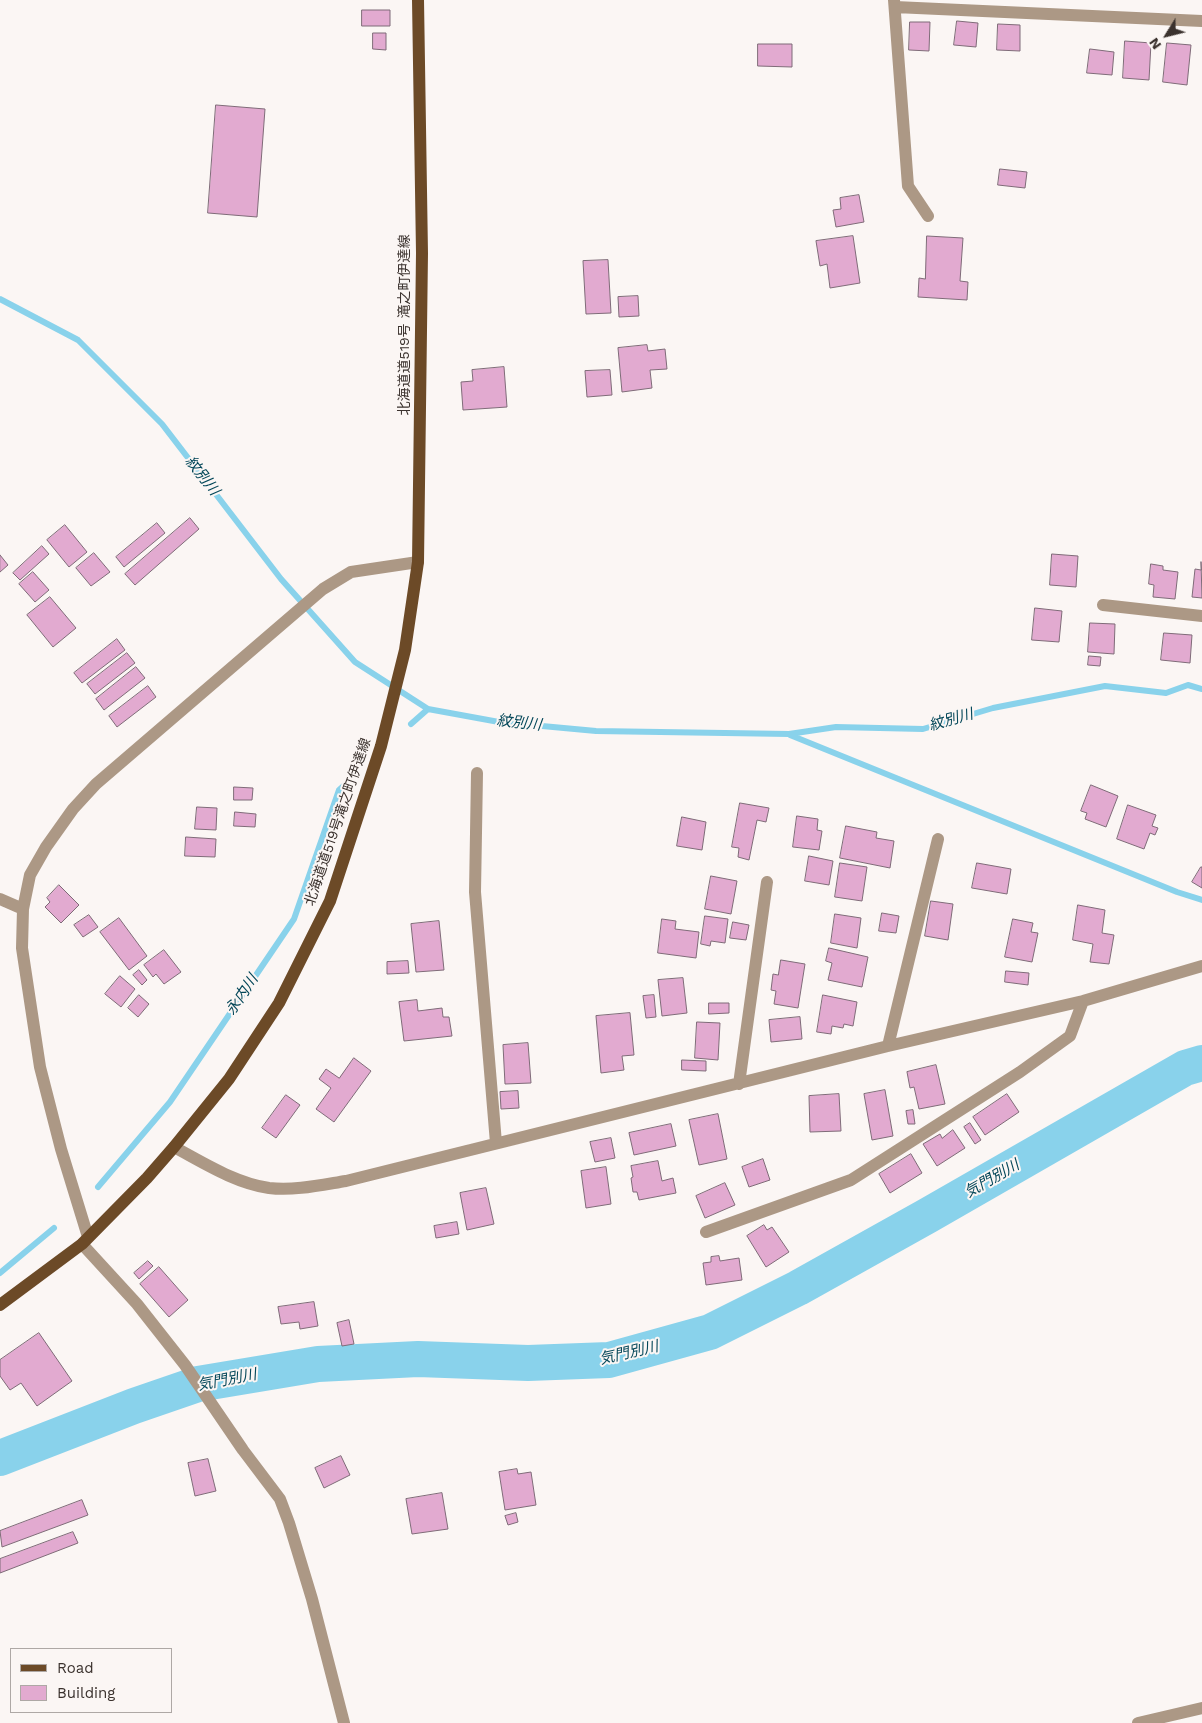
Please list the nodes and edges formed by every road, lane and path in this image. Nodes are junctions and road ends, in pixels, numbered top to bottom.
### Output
1 (418, 0) edge
2 (895, 3) edge
3 (1202, 21) edge
4 (928, 216) dead end
5 (418, 562) junction
6 (1104, 605) dead end
7 (1202, 616) edge
8 (405, 650) joint
9 (477, 773) dead end
10 (938, 840) dead end
11 (767, 882) dead end
12 (0, 899) edge
13 (23, 910) junction
14 (1202, 966) edge
15 (1084, 1001) junction
16 (888, 1046) junction
17 (739, 1084) junction
18 (496, 1143) junction
19 (174, 1148) junction
20 (706, 1232) dead end
21 (85, 1240) junction
22 (0, 1305) edge
23 (1202, 1708) edge
24 (344, 1723) edge
25 (1138, 1723) edge

1 - 5 main road, 北海道道519号 滝之町伊達線
2 - 3 street
2 - 4 street
5 - 8 main road, 北海道道519号 滝之町伊達線
5 - 13 street
6 - 7 street
8 - 19 main road, 北海道道519号滝之町伊達線
9 - 18 street
10 - 16 street
11 - 17 street
12 - 13 street
13 - 21 street
14 - 15 street
15 - 16 street
15 - 20 street
16 - 17 street
17 - 18 street
18 - 19 street
19 - 21 main road, 北海道道519号滝之町伊達線
21 - 22 main road, 北海道道519号滝之町伊達線
21 - 24 street
23 - 25 street

